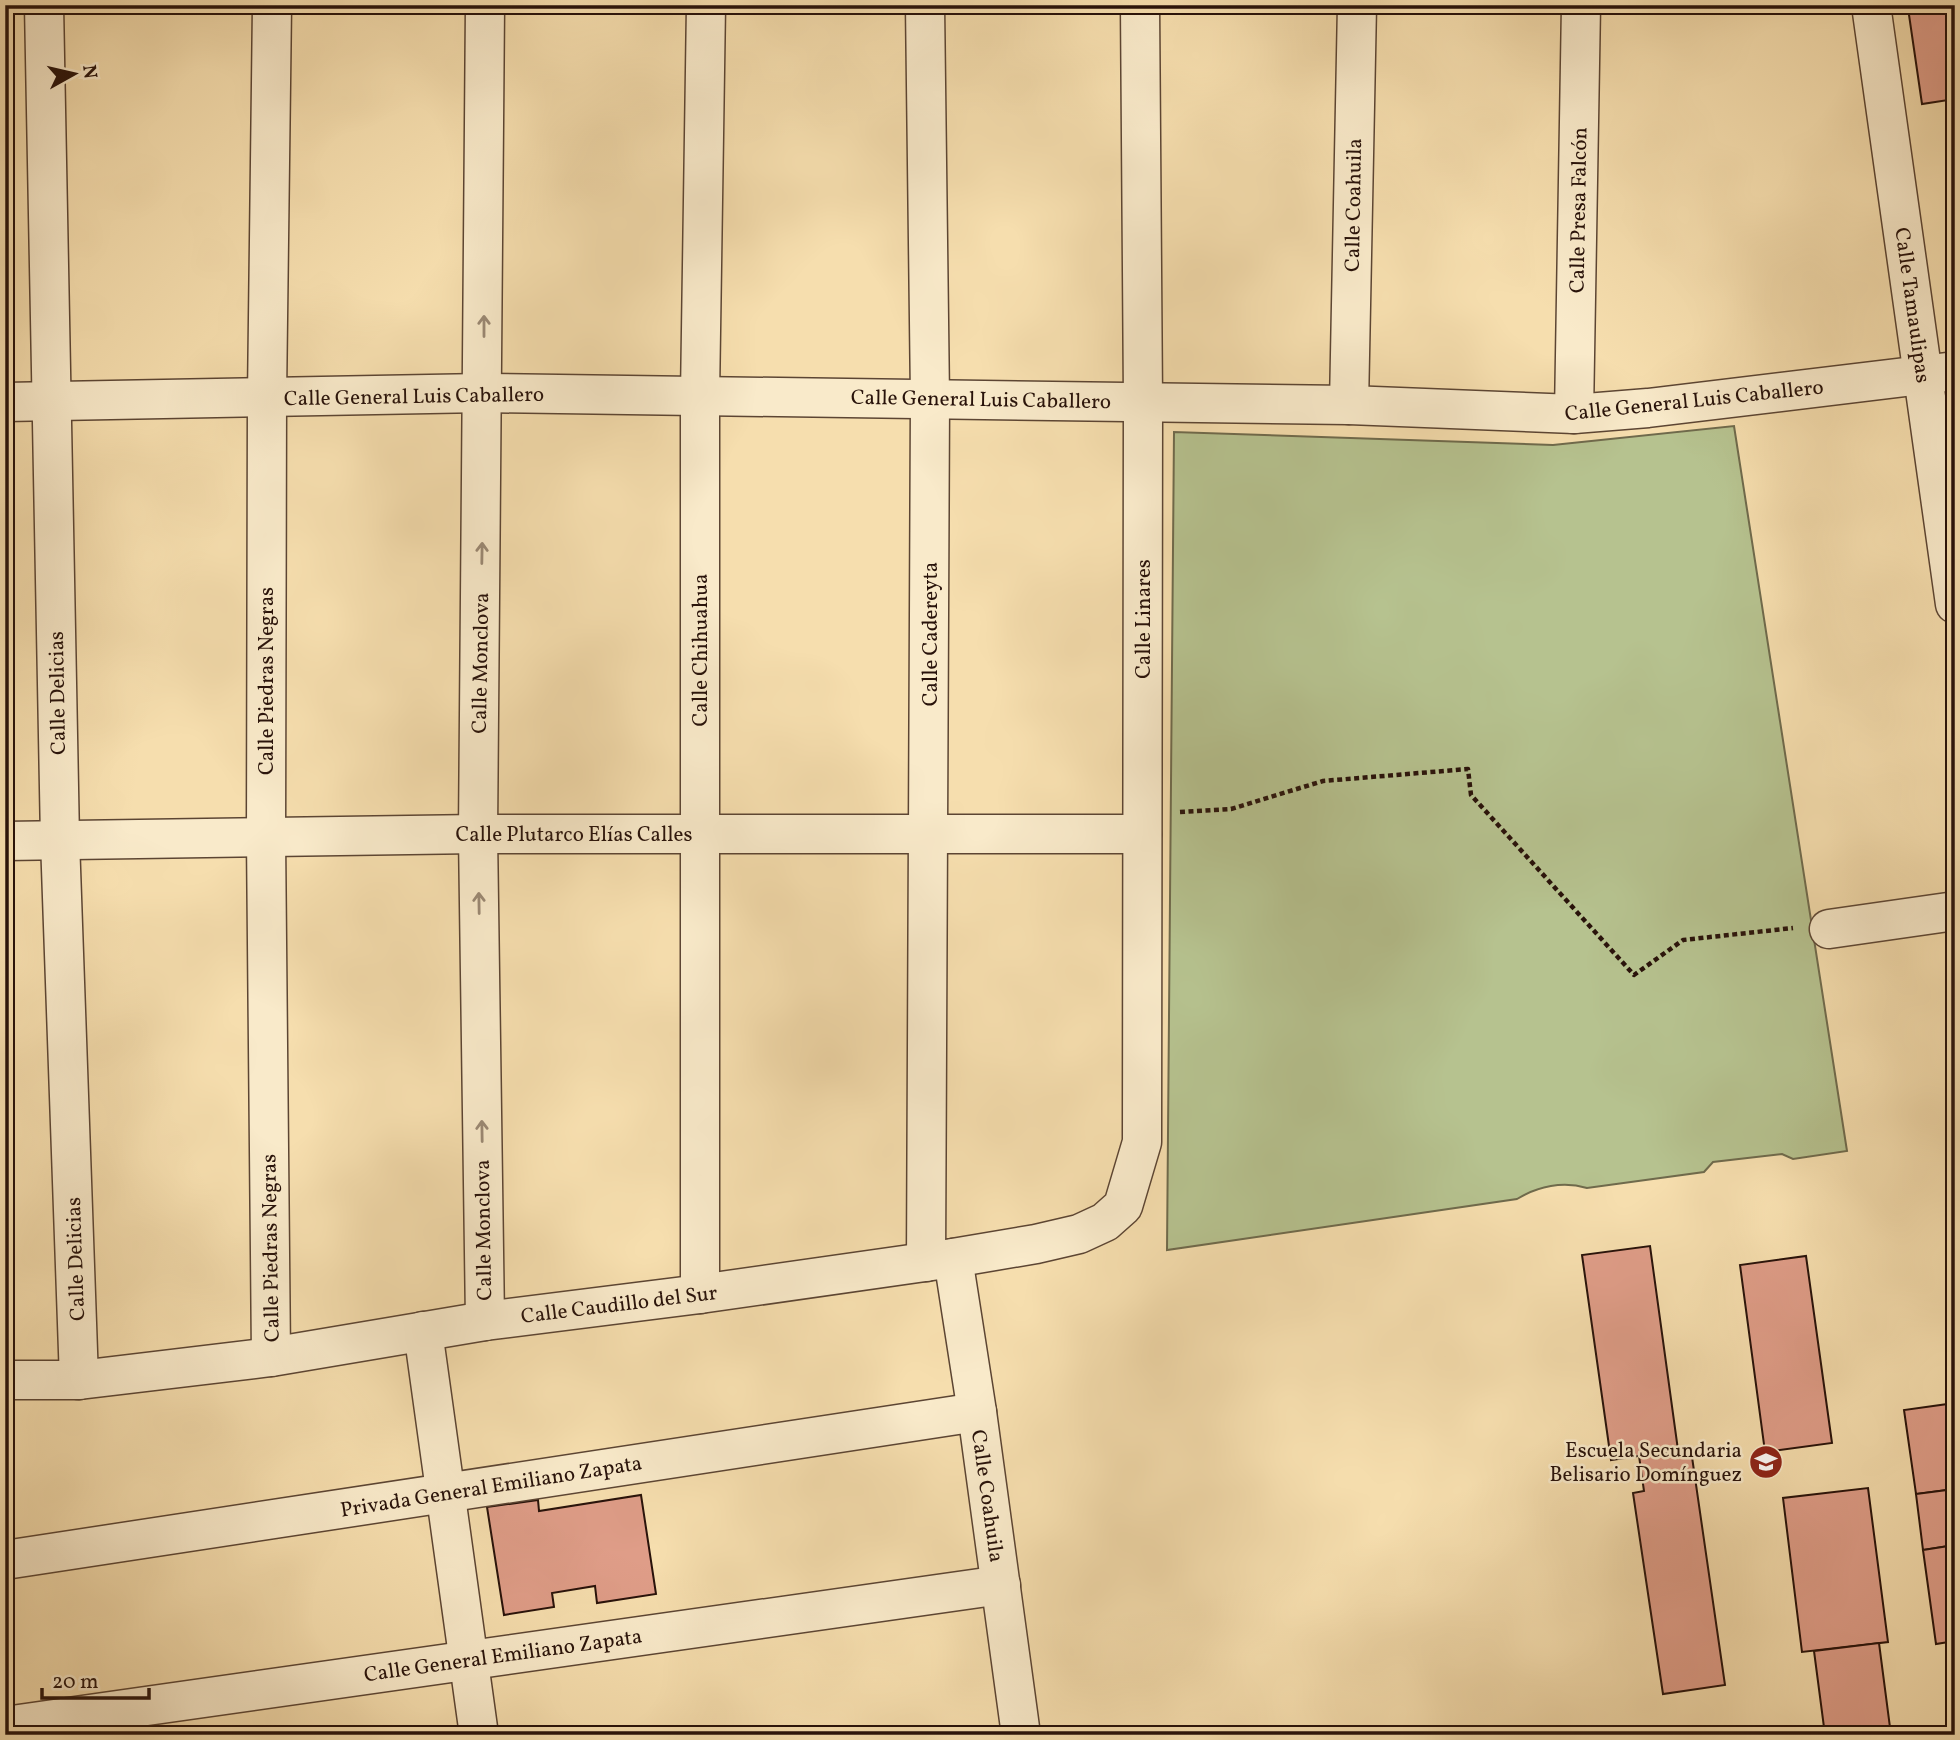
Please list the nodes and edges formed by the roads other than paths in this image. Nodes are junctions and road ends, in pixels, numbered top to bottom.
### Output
1 (44, 5) edge
2 (272, 5) edge
3 (485, 5) edge
4 (706, 5) edge
5 (925, 5) edge
6 (1140, 5) edge
7 (1357, 5) edge
8 (1581, 5) edge
9 (1871, 5) edge
10 (1939, 373) edge
11 (484, 393) junction
12 (701, 396) junction
13 (267, 397) junction
14 (930, 398) junction
15 (50, 401) junction
16 (1143, 401) junction
17 (5, 402) edge
18 (1349, 405) junction
19 (1574, 414) junction
20 (1955, 604) edge
21 (1142, 824) junction
22 (478, 834) junction
23 (700, 834) junction
24 (929, 834) junction
25 (266, 838) junction
26 (60, 840) junction
27 (5, 841) edge
28 (1955, 911) edge
29 (1829, 929) road end
30 (1105, 1222) joint
31 (940, 1260) junction
32 (700, 1294) junction
33 (485, 1321) junction
34 (423, 1331) junction
35 (271, 1357) junction
36 (5, 1380) edge
37 (79, 1380) junction
38 (977, 1412) junction
39 (444, 1493) junction
40 (5, 1560) edge
41 (1000, 1585) junction
42 (468, 1660) junction
43 (5, 1726) edge
44 (479, 1735) edge
45 (1021, 1735) edge

1 - 15 street, Calle Delicias
2 - 13 street, Calle Piedras Negras
11 -> 3 street, Calle Monclova
4 - 12 street, Calle Chihuahua
5 - 14 street, Calle Cadereyta
6 - 16 street, Calle Linares
7 - 18 street, Calle Coahuila
8 - 19 street, Calle Presa Falcón
9 - 10 street, Calle Tamaulipas
10 - 19 street, Calle General Luis Caballero
10 - 20 street, Calle Tamaulipas
11 - 12 street, Calle General Luis Caballero
11 - 13 street, Calle General Luis Caballero
22 -> 11 street, Calle Monclova
12 - 14 street, Calle General Luis Caballero
12 - 23 street, Calle Chihuahua
13 - 15 street, Calle General Luis Caballero
13 - 25 street, Calle Piedras Negras
14 - 16 street, Calle General Luis Caballero
14 - 24 street, Calle Cadereyta
15 - 17 street, Calle General Luis Caballero
15 - 26 street, Calle Delicias
16 - 18 street, Calle General Luis Caballero
16 - 21 street, Calle Linares
18 - 19 street, Calle General Luis Caballero
21 - 24 street, Calle Plutarco Elías Calles
21 - 30 street, Calle Linares
22 - 23 street, Calle Plutarco Elías Calles
22 - 25 street, Calle Plutarco Elías Calles
33 -> 22 street, Calle Monclova
23 - 24 street, Calle Plutarco Elías Calles
23 - 32 street, Calle Chihuahua
24 - 31 street, Calle Cadereyta
25 - 26 street, Calle Plutarco Elías Calles
25 - 35 street, Calle Piedras Negras
26 - 27 street, Calle Plutarco Elías Calles
26 - 37 street, Calle Delicias
28 - 29 street
30 - 31 street, Calle Caudillo del Sur
31 - 32 street, Calle Caudillo del Sur
31 - 38 street, Calle Coahuila
32 - 33 street, Calle Caudillo del Sur
33 - 34 street, Calle Caudillo del Sur
34 - 35 street, Calle Caudillo del Sur
34 - 39 street
35 - 37 street, Calle Caudillo del Sur
36 - 37 street, Calle Caudillo del Sur
38 - 39 street, Privada General Emiliano Zapata
38 - 41 street, Calle Coahuila
39 - 40 street, Privada General Emiliano Zapata
39 - 42 street
41 - 42 street, Calle General Emiliano Zapata
41 - 45 street, Calle Coahuila
42 - 43 street, Calle General Emiliano Zapata
42 - 44 street

